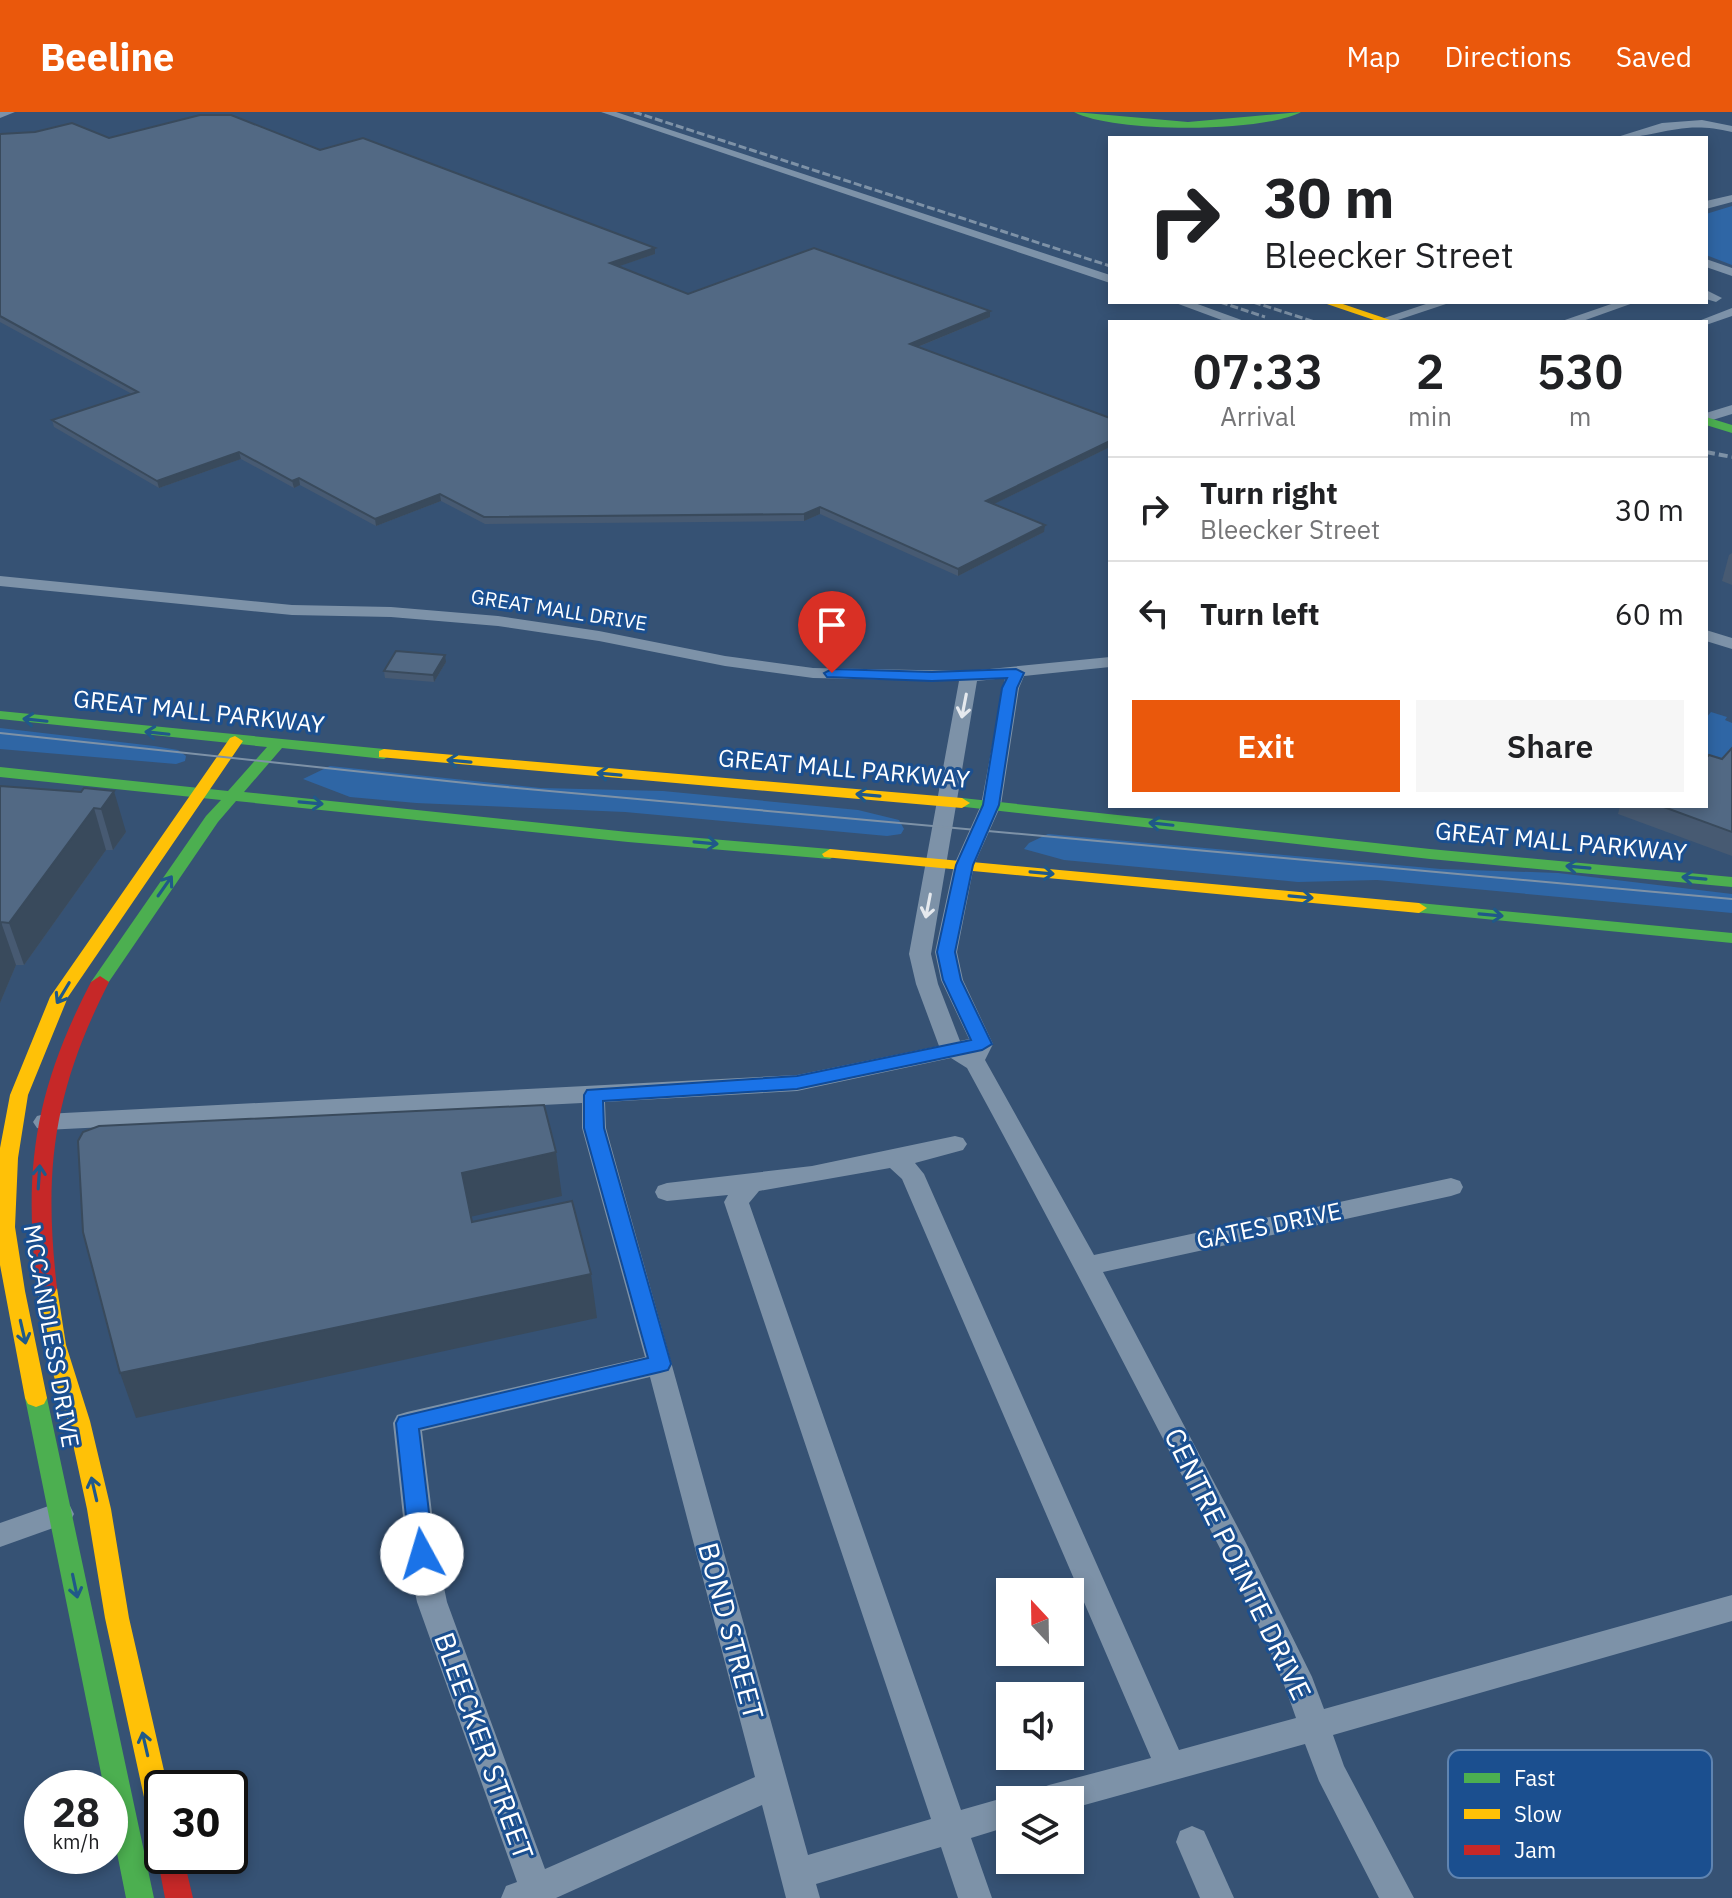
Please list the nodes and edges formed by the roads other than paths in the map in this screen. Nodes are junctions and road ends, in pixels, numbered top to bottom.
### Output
1 (10, 112) edge
2 (606, 112) edge
3 (1078, 112) edge
4 (1297, 112) edge
5 (0, 115) edge
6 (1732, 129) edge
7 (1627, 136) edge
8 (1732, 198) edge
9 (1708, 204) edge
10 (1708, 264) edge
11 (1732, 272) edge
12 (1108, 278) edge
13 (1185, 304) edge
14 (1333, 304) edge
15 (1440, 304) edge
16 (1624, 304) edge
17 (1730, 314) edge
18 (1234, 320) edge
19 (1385, 320) edge
20 (1391, 320) edge
21 (1572, 320) edge
22 (1708, 321) edge
23 (1732, 409) edge
24 (1708, 419) edge
25 (1708, 421) edge
26 (1732, 429) edge
27 (0, 581) edge
28 (1708, 636) edge
29 (1732, 644) edge
30 (1108, 662) edge
31 (1016, 673) junction
32 (969, 676) junction
33 (0, 715) edge
34 (235, 741) junction
35 (277, 745) junction
36 (0, 772) edge
37 (200, 791) junction
38 (234, 795) junction
39 (946, 801) junction
40 (991, 805) junction
41 (936, 863) junction
42 (964, 865) junction
43 (1732, 882) edge
44 (1732, 938) edge
45 (951, 1048) junction
46 (979, 1054) junction
47 (593, 1095) junction
48 (45, 1122) junction
49 (955, 1144) dead end
50 (896, 1160) junction
51 (750, 1185) junction
52 (1451, 1187) dead end
53 (667, 1192) dead end
54 (1087, 1266) junction
55 (660, 1364) junction
56 (60, 1514) junction
57 (0, 1535) edge
58 (1732, 1608) edge
59 (1315, 1726) junction
60 (1170, 1766) junction
61 (151, 1770) edge
62 (772, 1785) junction
63 (1084, 1790) edge
64 (996, 1815) edge
65 (950, 1828) junction
66 (1192, 1842) dead end
67 (174, 1874) edge
68 (799, 1886) edge
69 (531, 1895) edge
70 (140, 1898) edge
71 (179, 1898) edge
72 (975, 1898) edge
73 (1217, 1898) edge
74 (1397, 1898) edge

1 - 5 street
2 - 12 street
3 - 4 main road
6 - 7 street
8 - 9 street
10 - 11 street
13 - 18 street
14 - 19 main road
15 - 20 street
16 - 21 street
17 - 22 street
23 - 24 street
25 - 26 main road
27 - 32 street, GREAT MALL DRIVE
28 - 29 street
30 - 31 street, GREAT MALL DRIVE
31 - 32 street, GREAT MALL DRIVE
31 - 40 street, CENTRE POINTE DRIVE
32 -> 39 street
34 -> 33 main road, GREAT MALL PARKWAY
34 - 35 main road, GREAT MALL PARKWAY
34 - 37 main road, MCCANDLESS DRIVE
35 - 38 main road, MCCANDLESS DRIVE
39 -> 35 main road, GREAT MALL PARKWAY
36 - 37 main road
37 - 38 main road
37 -> 56 main road, MCCANDLESS DRIVE
38 -> 41 main road
48 -> 38 main road, MCCANDLESS DRIVE
39 - 40 main road, GREAT MALL PARKWAY
39 - 41 street
40 - 42 street, CENTRE POINTE DRIVE
43 -> 40 main road, GREAT MALL PARKWAY
41 - 42 main road
41 -> 45 street
42 -> 44 main road
42 - 46 street, CENTRE POINTE DRIVE
45 - 46 street
45 - 47 street
46 - 54 street, CENTRE POINTE DRIVE
47 - 48 street
47 - 55 street, BOND STREET
61 -> 48 main road, MCCANDLESS DRIVE
49 - 50 street
50 - 51 street
50 - 60 street
51 - 53 street
51 - 65 street
52 - 54 street, GATES DRIVE
54 - 59 street, CENTRE POINTE DRIVE
55 - 62 street, BOND STREET
55 - 69 street, BLEECKER STREET
56 - 57 street
56 -> 70 main road, MCCANDLESS DRIVE
58 - 59 street, CENTRE POINTE DRIVE
59 - 60 street
59 - 74 street
60 - 63 street
62 - 68 street, BOND STREET
62 - 69 street
64 - 65 street
65 - 68 street
65 - 72 street
66 - 73 street
67 - 71 main road

